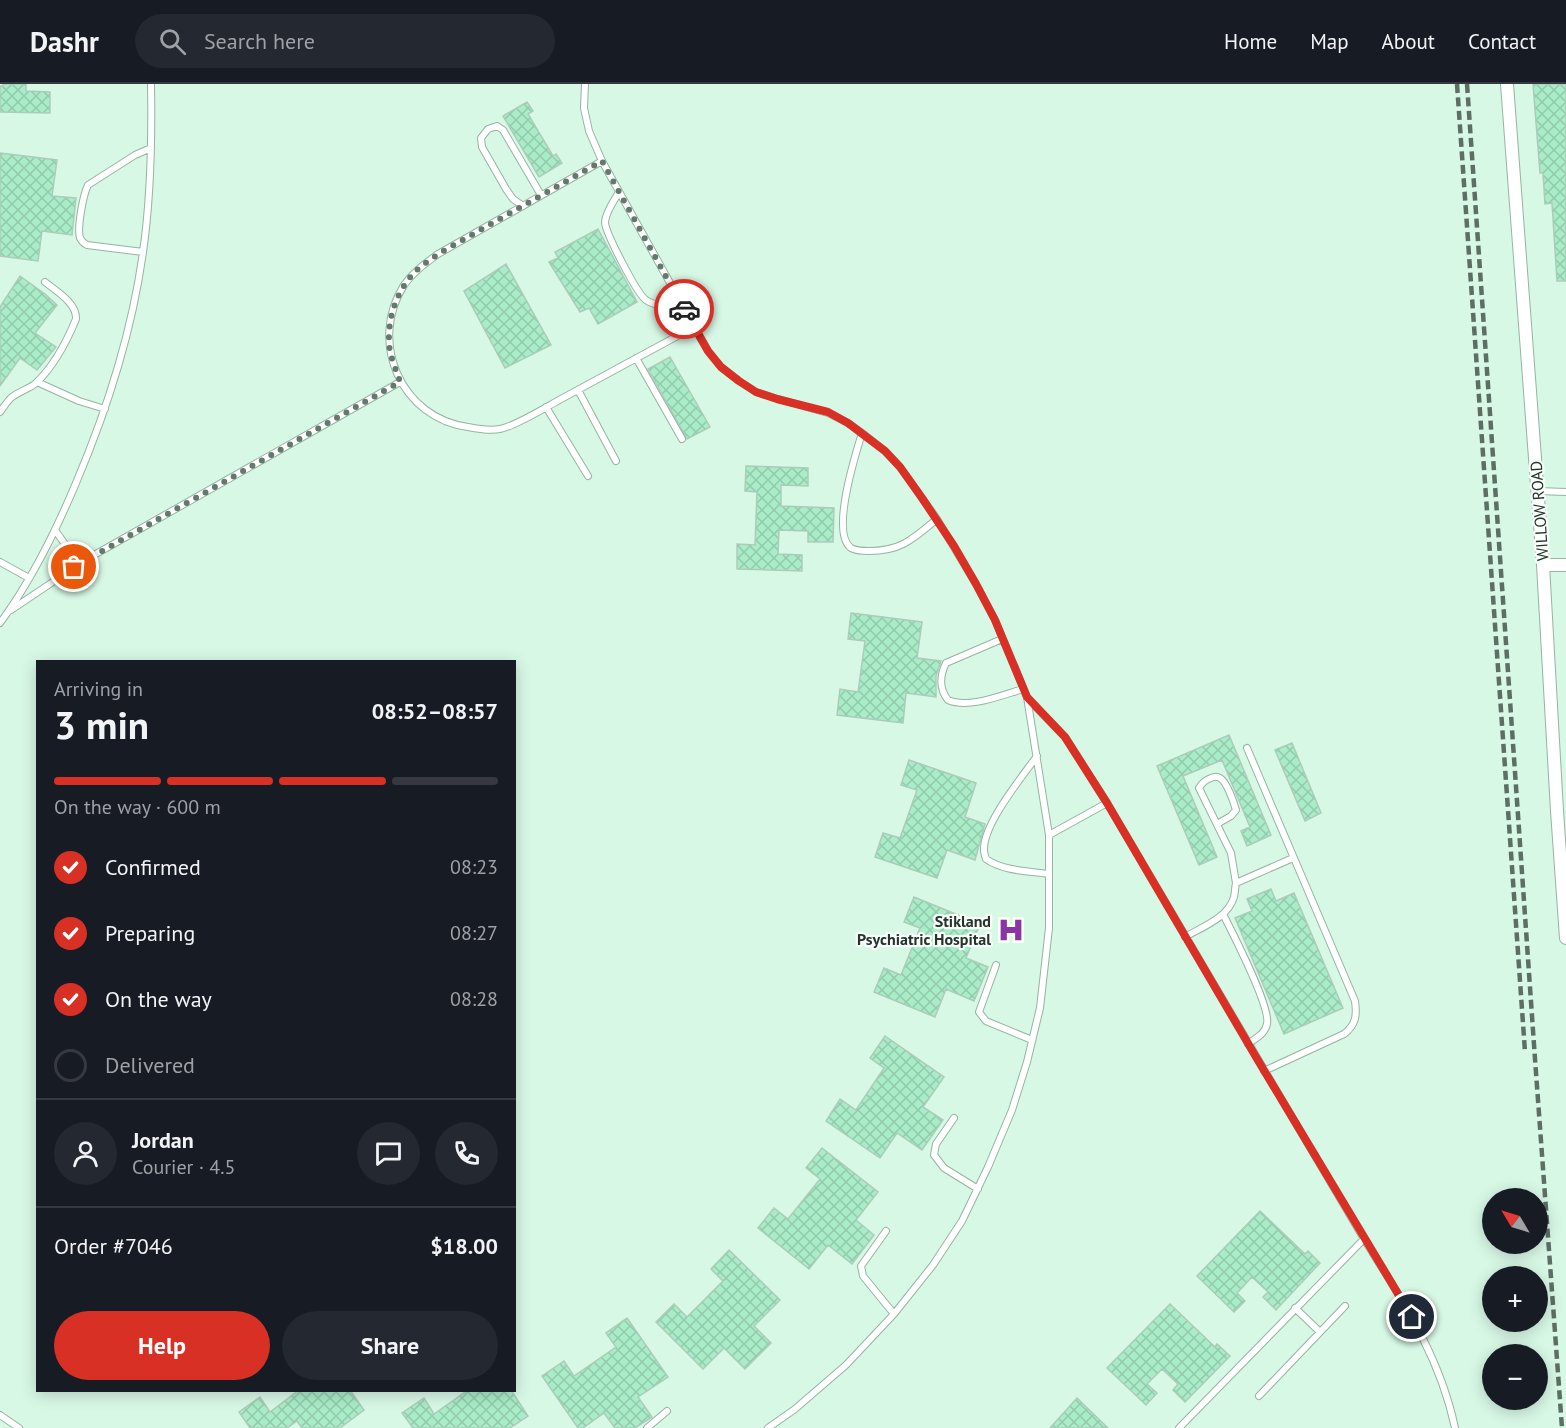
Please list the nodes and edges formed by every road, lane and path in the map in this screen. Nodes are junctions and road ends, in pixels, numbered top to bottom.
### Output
1 (151, 84) edge
2 (585, 84) edge
3 (1507, 84) edge
4 (151, 148) junction
5 (602, 161) junction
6 (619, 192) junction
7 (541, 195) junction
8 (523, 206) junction
9 (143, 252) junction
10 (45, 282) dead end
11 (683, 307) junction
12 (694, 327) junction
13 (636, 358) junction
14 (37, 382) junction
15 (400, 382) junction
16 (578, 390) junction
17 (546, 407) junction
18 (105, 409) junction
19 (0, 412) edge
20 (862, 433) junction
21 (682, 439) dead end
22 (616, 460) dead end
23 (588, 476) dead end
24 (1537, 491) junction
25 (1566, 492) edge
26 (937, 519) junction
27 (56, 530) junction
28 (87, 559) junction
29 (0, 562) edge
30 (1543, 565) junction
31 (1566, 565) edge
32 (29, 578) junction
33 (8, 613) junction
34 (0, 623) edge
35 (1002, 639) junction
36 (1023, 689) junction
37 (1027, 697) junction
38 (1247, 748) dead end
39 (1037, 756) junction
40 (1107, 803) junction
41 (1561, 811) edge
42 (1217, 824) junction
43 (1049, 835) junction
44 (1293, 858) junction
45 (1049, 874) junction
46 (1236, 883) junction
47 (1223, 914) junction
48 (1185, 937) junction
49 (1566, 938) edge
50 (996, 965) dead end
51 (1032, 1040) junction
52 (1248, 1044) junction
53 (1264, 1071) junction
54 (954, 1118) dead end
55 (978, 1189) junction
56 (886, 1230) dead end
57 (1364, 1239) junction
58 (1345, 1306) dead end
59 (1295, 1308) junction
60 (894, 1314) junction
61 (1320, 1332) junction
62 (1258, 1396) dead end
63 (667, 1410) dead end
64 (0, 1415) edge
65 (19, 1428) edge
66 (647, 1428) edge
67 (768, 1428) edge
68 (1179, 1428) edge
69 (1455, 1428) edge

1 - 4 lane
2 - 5 lane
3 - 24 street, WILLOW ROAD
4 - 9 lane
4 - 9 lane
5 - 6 lane
5 - 7 lane
6 - 11 lane
6 - 11 lane
7 - 8 lane
7 - 8 lane
8 - 15 lane
9 - 18 lane
10 - 14 lane
11 - 12 lane
12 - 13 lane
12 - 20 lane
13 - 16 lane
13 - 21 lane
14 - 18 lane
14 - 19 lane
15 - 17 lane
15 - 28 lane
16 - 17 lane
16 - 22 lane
17 - 23 lane
18 - 27 lane
20 - 26 lane
20 - 26 lane
24 - 25 lane
24 - 30 street, WILLOW ROAD
26 - 35 lane
27 - 28 lane
27 - 32 lane
28 - 33 lane
29 - 32 lane
30 - 31 street
30 - 41 street, WILLOW ROAD
32 - 33 lane
33 - 34 lane
35 - 36 lane
35 - 36 lane
36 - 37 lane
37 - 39 lane
37 - 40 lane
38 - 44 lane
39 - 43 lane
39 - 45 lane
40 - 43 lane
40 - 48 lane
41 - 49 street, WILLOW ROAD
42 - 42 lane
42 - 46 lane
43 - 45 lane
44 - 46 lane
44 - 53 lane
45 - 51 lane
46 - 47 lane
47 - 48 lane
47 - 52 lane
48 - 52 lane
50 - 51 lane
51 - 55 lane
52 - 53 lane
53 - 57 lane
54 - 55 lane
55 - 60 lane
56 - 60 lane
57 - 59 lane
57 - 69 lane
58 - 61 lane
59 - 61 lane
59 - 68 lane
60 - 67 lane
61 - 62 lane
63 - 66 lane
64 - 65 lane

